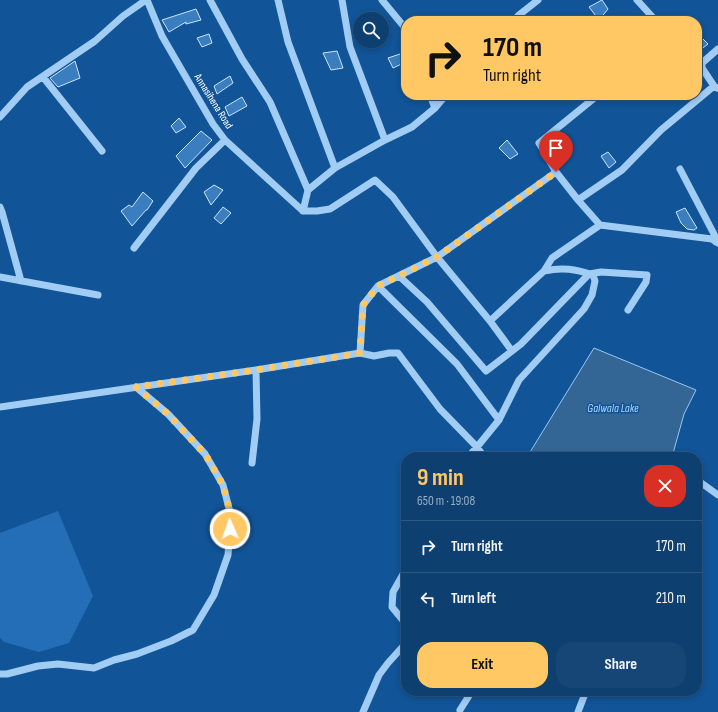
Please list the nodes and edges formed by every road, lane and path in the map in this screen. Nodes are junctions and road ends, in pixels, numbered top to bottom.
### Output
1 (146, 0) edge
2 (210, 0) edge
3 (278, 0) edge
4 (342, 0) edge
5 (382, 0) edge
6 (538, 0) edge
7 (637, 0) edge
8 (518, 16) edge
9 (651, 16) edge
10 (401, 23) edge
11 (718, 49) edge
12 (702, 59) edge
13 (702, 68) edge
14 (43, 77) junction
15 (716, 87) edge
16 (702, 98) edge
17 (432, 100) edge
18 (442, 100) edge
19 (592, 100) edge
20 (699, 100) edge
21 (435, 108) junction
22 (0, 117) edge
23 (225, 140) junction
24 (385, 140) junction
25 (102, 151) dead end
26 (335, 168) junction
27 (680, 169) dead end
28 (556, 172) junction
29 (308, 190) junction
30 (578, 200) junction
31 (0, 206) edge
32 (303, 211) junction
33 (600, 225) junction
34 (717, 242) edge
35 (134, 248) dead end
36 (437, 257) junction
37 (544, 271) junction
38 (589, 274) junction
39 (399, 276) junction
40 (0, 277) edge
41 (20, 281) junction
42 (378, 286) junction
43 (98, 296) dead end
44 (628, 310) dead end
45 (490, 321) junction
46 (512, 351) junction
47 (360, 353) junction
48 (256, 370) junction
49 (136, 387) junction
50 (0, 407) edge
51 (499, 420) junction
52 (477, 447) junction
53 (472, 452) edge
54 (480, 452) edge
55 (252, 463) dead end
56 (702, 483) edge
57 (718, 495) edge
58 (401, 578) edge
59 (401, 618) edge
60 (401, 649) edge
61 (0, 674) edge
62 (469, 696) edge
63 (584, 696) edge
64 (460, 710) dead end
65 (363, 712) edge
66 (578, 712) edge

1 - 14 street
1 - 23 street, Annasihena Road
2 - 29 street
3 - 26 street
4 - 24 street
5 - 10 street
6 - 8 street
7 - 9 street
11 - 12 street
13 - 15 street
14 - 22 street
14 - 25 street
15 - 16 street
17 - 21 street
18 - 21 street
19 - 28 street
20 - 30 street
21 - 24 street
23 - 32 street, Annasihena Road
23 - 35 street
24 - 26 street
26 - 29 street
27 - 34 street
28 - 30 street
28 - 36 street
29 - 32 street
30 - 33 street
31 - 41 street
32 - 36 street
33 - 34 street
33 - 37 street
36 - 39 street
36 - 45 street
37 - 38 street
37 - 45 street
38 - 44 street
38 - 46 street
38 - 51 street
39 - 42 street
39 - 46 street
40 - 41 street
41 - 43 street
42 - 47 street
42 - 51 street
45 - 46 street
47 - 48 street
47 - 52 street
48 - 49 street
48 - 55 street
49 - 50 street
49 - 61 street
51 - 52 street
52 - 53 street
52 - 54 street
56 - 57 street
58 - 59 street
60 - 65 street
62 - 64 street
63 - 66 street

